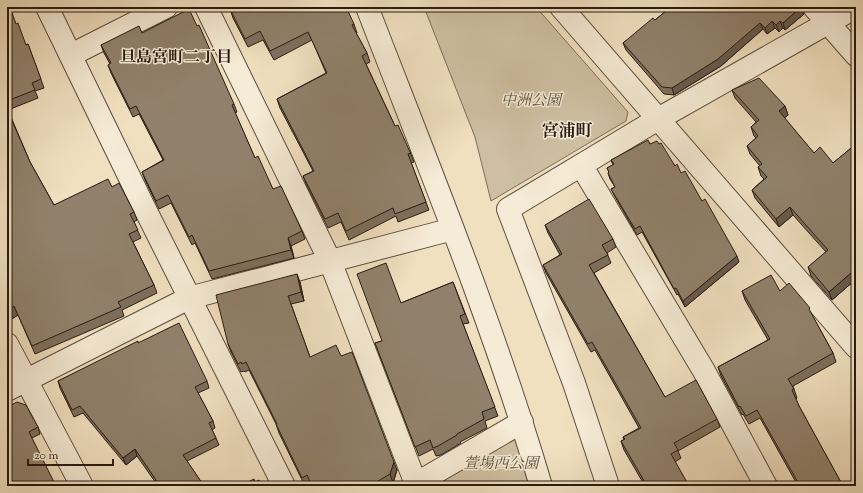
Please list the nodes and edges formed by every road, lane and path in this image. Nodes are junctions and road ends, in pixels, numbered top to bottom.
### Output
1 (47, 7) edge
2 (166, 7) edge
3 (206, 7) edge
4 (367, 7) edge
5 (561, 7) edge
6 (814, 7) edge
7 (856, 7) edge
8 (829, 23) junction
9 (71, 55) junction
10 (856, 55) edge
11 (658, 119) junction
12 (582, 165) junction
13 (453, 229) junction
14 (330, 261) junction
15 (189, 298) junction
16 (7, 344) edge
17 (856, 347) edge
18 (27, 380) junction
19 (7, 390) edge
20 (522, 422) junction
21 (414, 485) edge
22 (82, 486) edge
23 (284, 486) edge
24 (541, 486) edge
25 (608, 486) edge
26 (766, 486) edge

1 - 9 street
2 - 9 street
3 - 14 street
4 - 13 street
5 - 11 street
6 - 8 street
7 - 8 street
8 - 10 street
8 - 11 street
9 - 15 street
11 - 12 street
11 - 17 street
12 - 25 street
12 - 26 street
13 - 14 street
13 - 20 street
14 - 15 street
14 - 21 street
15 - 18 street
15 - 23 street
16 - 18 street
18 - 19 street
18 - 22 street
20 - 21 street
20 - 24 street

